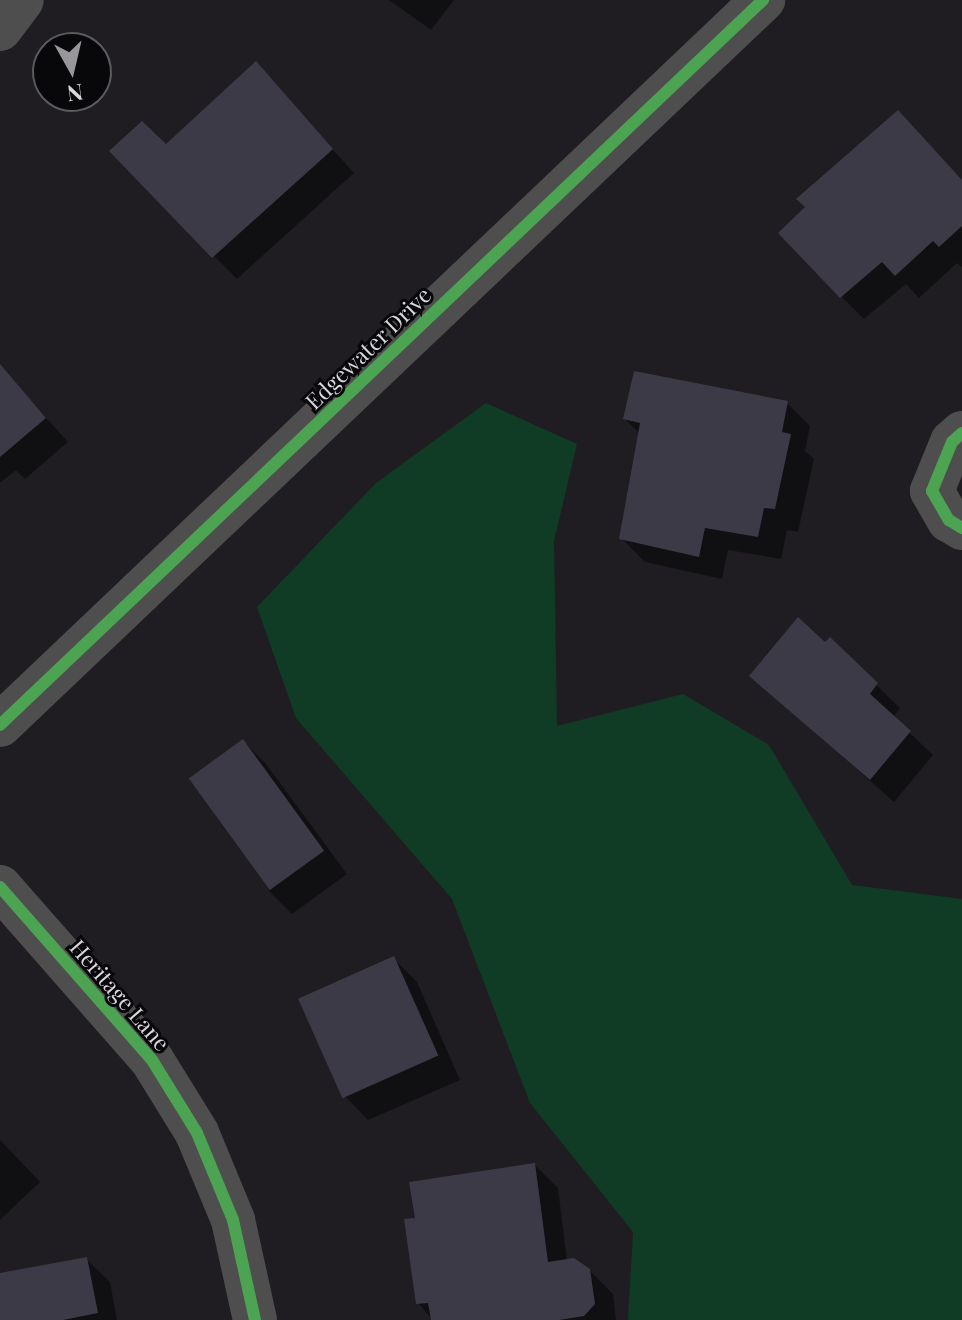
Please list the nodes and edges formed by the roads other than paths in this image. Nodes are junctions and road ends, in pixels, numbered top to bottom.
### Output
1 (22, 0) edge
2 (763, 0) edge
3 (0, 29) edge
4 (962, 433) edge
5 (962, 528) edge
6 (0, 725) edge
7 (0, 887) edge
8 (255, 1320) edge

1 - 3 street
2 - 6 street, Edgewater Drive
4 - 5 street
7 - 8 street, Heritage Lane

